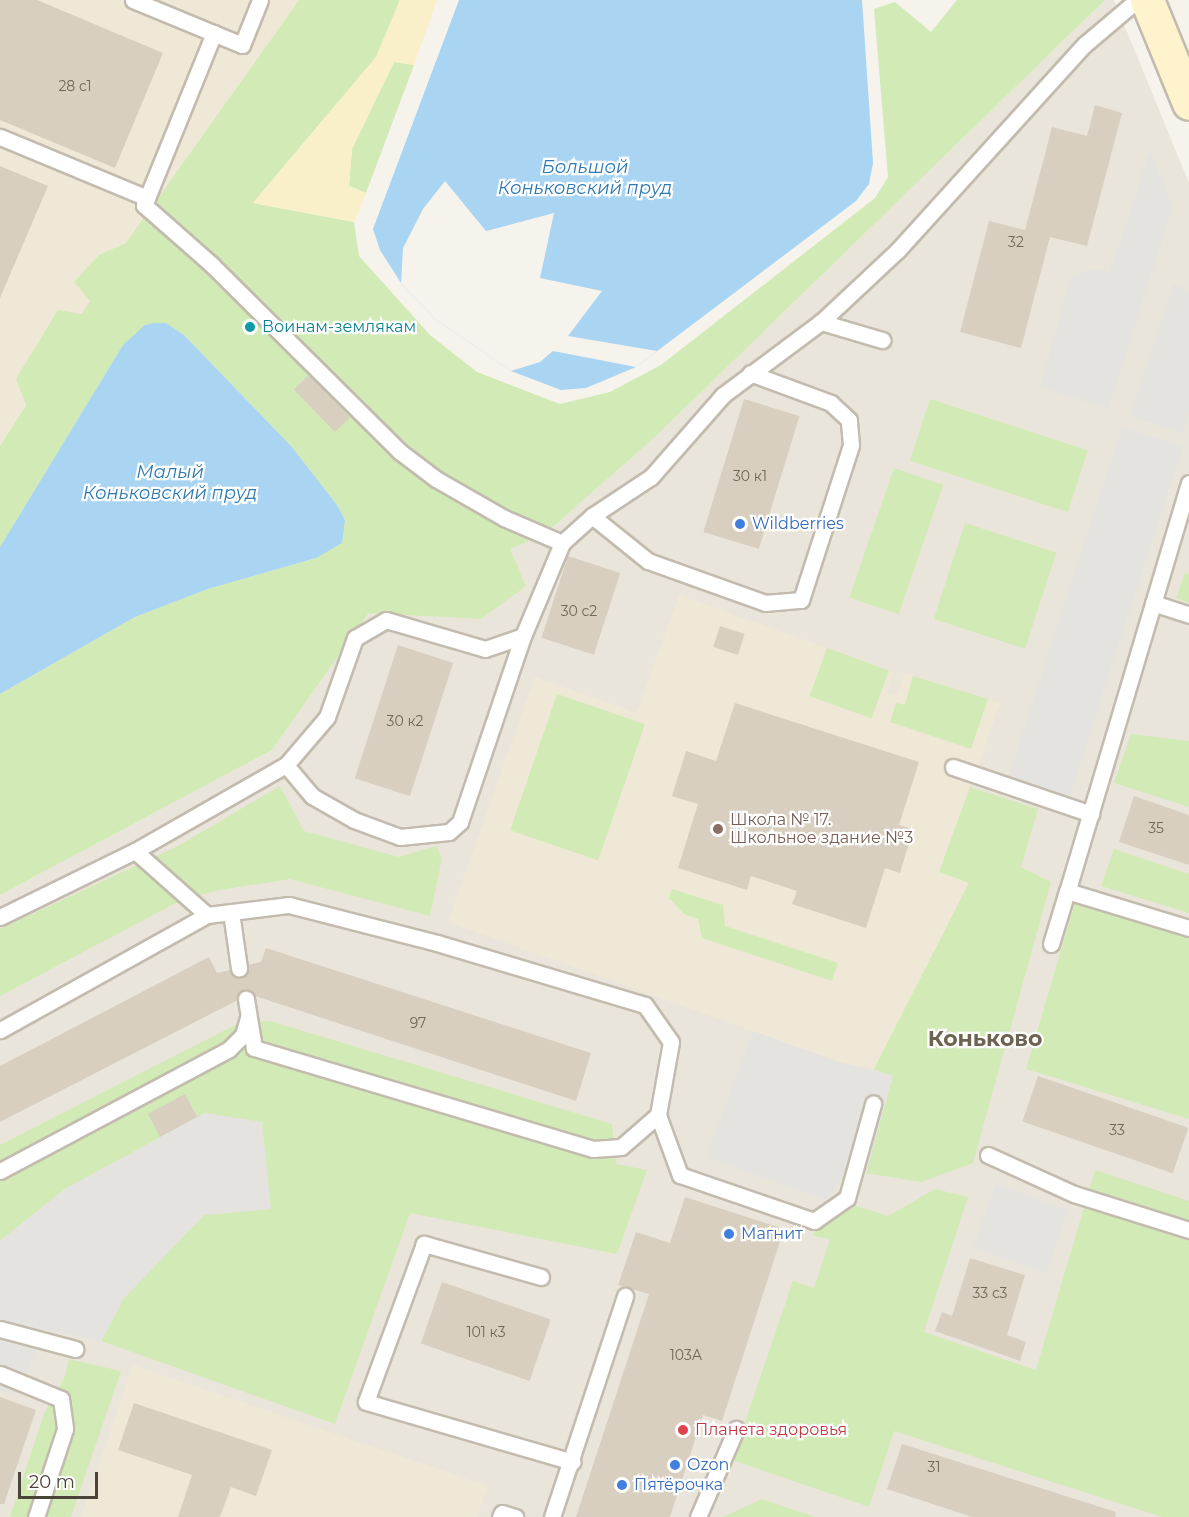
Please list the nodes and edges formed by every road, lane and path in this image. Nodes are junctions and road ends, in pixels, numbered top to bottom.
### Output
1 (133, 0) edge
2 (260, 0) edge
3 (1137, 0) edge
4 (1147, 0) edge
5 (214, 33) junction
6 (1189, 103) edge
7 (0, 137) edge
8 (147, 198) junction
9 (821, 322) junction
10 (882, 340) dead end
11 (750, 373) junction
12 (1189, 483) edge
13 (592, 516) junction
14 (562, 543) junction
15 (1153, 603) junction
16 (1189, 615) edge
17 (523, 636) junction
18 (286, 765) junction
19 (953, 767) dead end
20 (1091, 814) junction
21 (135, 850) junction
22 (1067, 891) junction
23 (231, 912) junction
24 (207, 915) junction
25 (0, 917) edge
26 (1189, 928) edge
27 (1051, 944) dead end
28 (240, 968) dead end
29 (246, 999) dead end
30 (248, 1018) junction
31 (0, 1030) edge
32 (873, 1104) dead end
33 (658, 1115) junction
34 (988, 1155) dead end
35 (0, 1171) edge
36 (1189, 1230) edge
37 (541, 1277) dead end
38 (625, 1296) dead end
39 (0, 1329) edge
40 (75, 1349) dead end
41 (0, 1374) edge
42 (736, 1429) dead end
43 (572, 1462) junction
44 (36, 1517) edge
45 (501, 1517) edge
46 (515, 1517) edge
47 (552, 1517) edge
48 (698, 1517) edge

1 - 5 lane
2 - 5 lane
3 - 9 lane
4 - 6 street
5 - 8 lane
7 - 8 lane
8 - 14 lane
9 - 10 lane
9 - 11 lane
11 - 13 lane
11 - 13 lane
12 - 15 lane
13 - 14 lane
14 - 17 lane
15 - 16 lane
15 - 20 lane
17 - 18 lane
17 - 18 lane
18 - 21 lane
19 - 20 lane
20 - 22 lane
21 - 24 lane
21 - 25 lane
22 - 26 lane
22 - 27 lane
23 - 24 lane
23 - 28 lane
23 - 33 lane
24 - 31 lane
29 - 30 lane
30 - 33 lane
30 - 35 lane
32 - 33 lane
34 - 36 lane
37 - 43 lane
38 - 43 lane
39 - 40 lane
41 - 44 lane
42 - 48 lane
43 - 47 lane
45 - 46 lane

